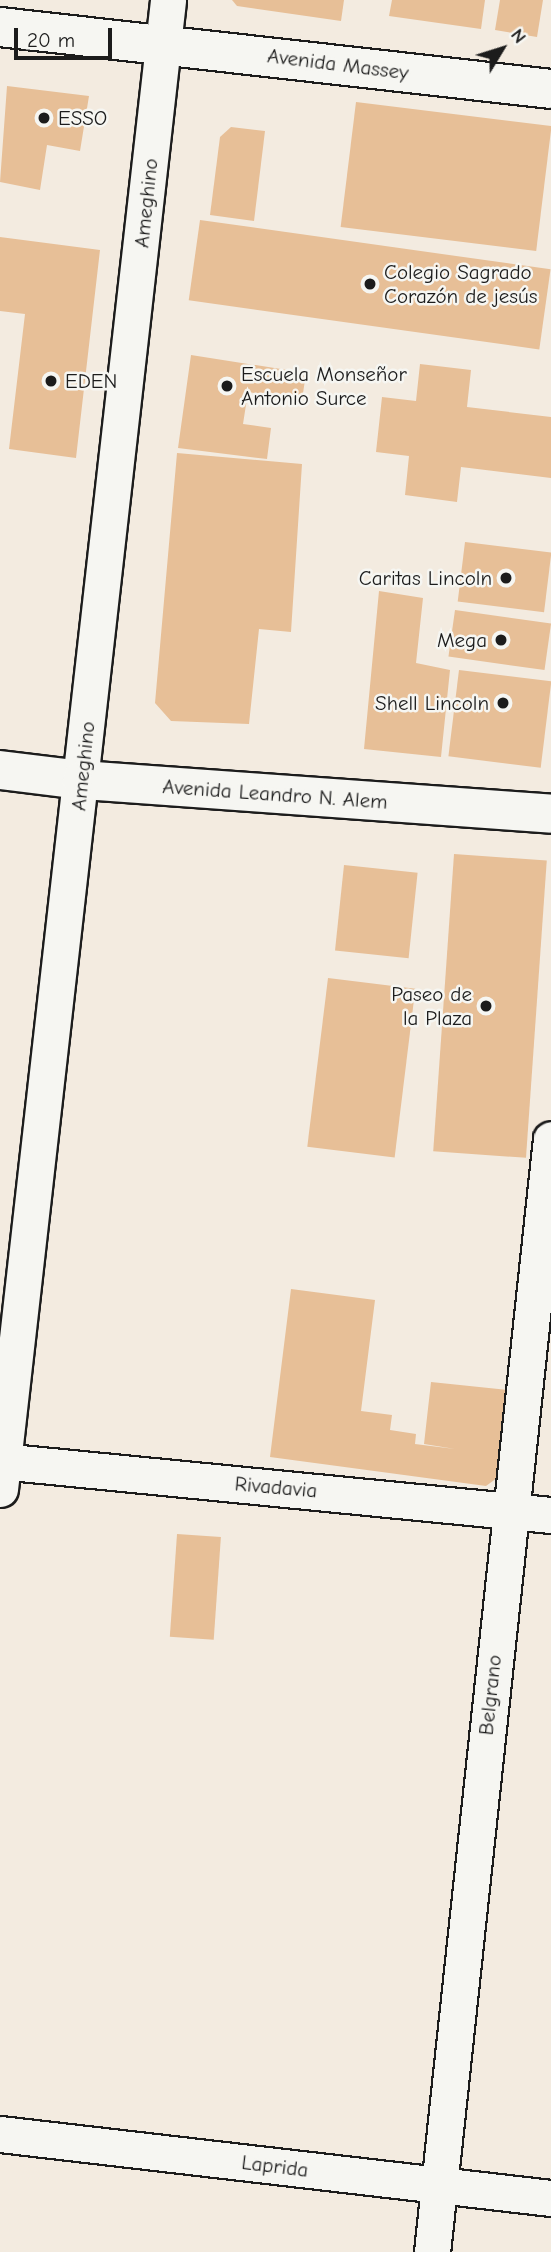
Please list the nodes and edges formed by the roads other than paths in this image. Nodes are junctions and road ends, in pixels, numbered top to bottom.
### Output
1 (168, 0) edge
2 (0, 27) edge
3 (163, 44) junction
4 (551, 89) edge
5 (0, 769) edge
6 (82, 780) junction
7 (551, 814) edge
8 (551, 1139) edge
9 (1, 1470) edge
10 (509, 1510) junction
11 (551, 1515) edge
12 (0, 2134) edge
13 (441, 2186) junction
14 (551, 2198) edge
15 (432, 2252) edge

1 - 3 street, Ameghino
2 - 3 main road, Avenida Massey
3 - 4 main road, Avenida Massey
3 - 6 street, Ameghino
5 - 6 main road, Avenida Leandro N. Alem
6 - 7 main road, Avenida Leandro N. Alem
6 - 9 street, Ameghino
8 - 10 street, Belgrano
9 - 10 street, Rivadavia
10 - 11 street, Rivadavia
10 - 13 street, Belgrano
12 - 13 street, Laprida
13 - 14 street, Laprida
13 - 15 street, Belgrano

